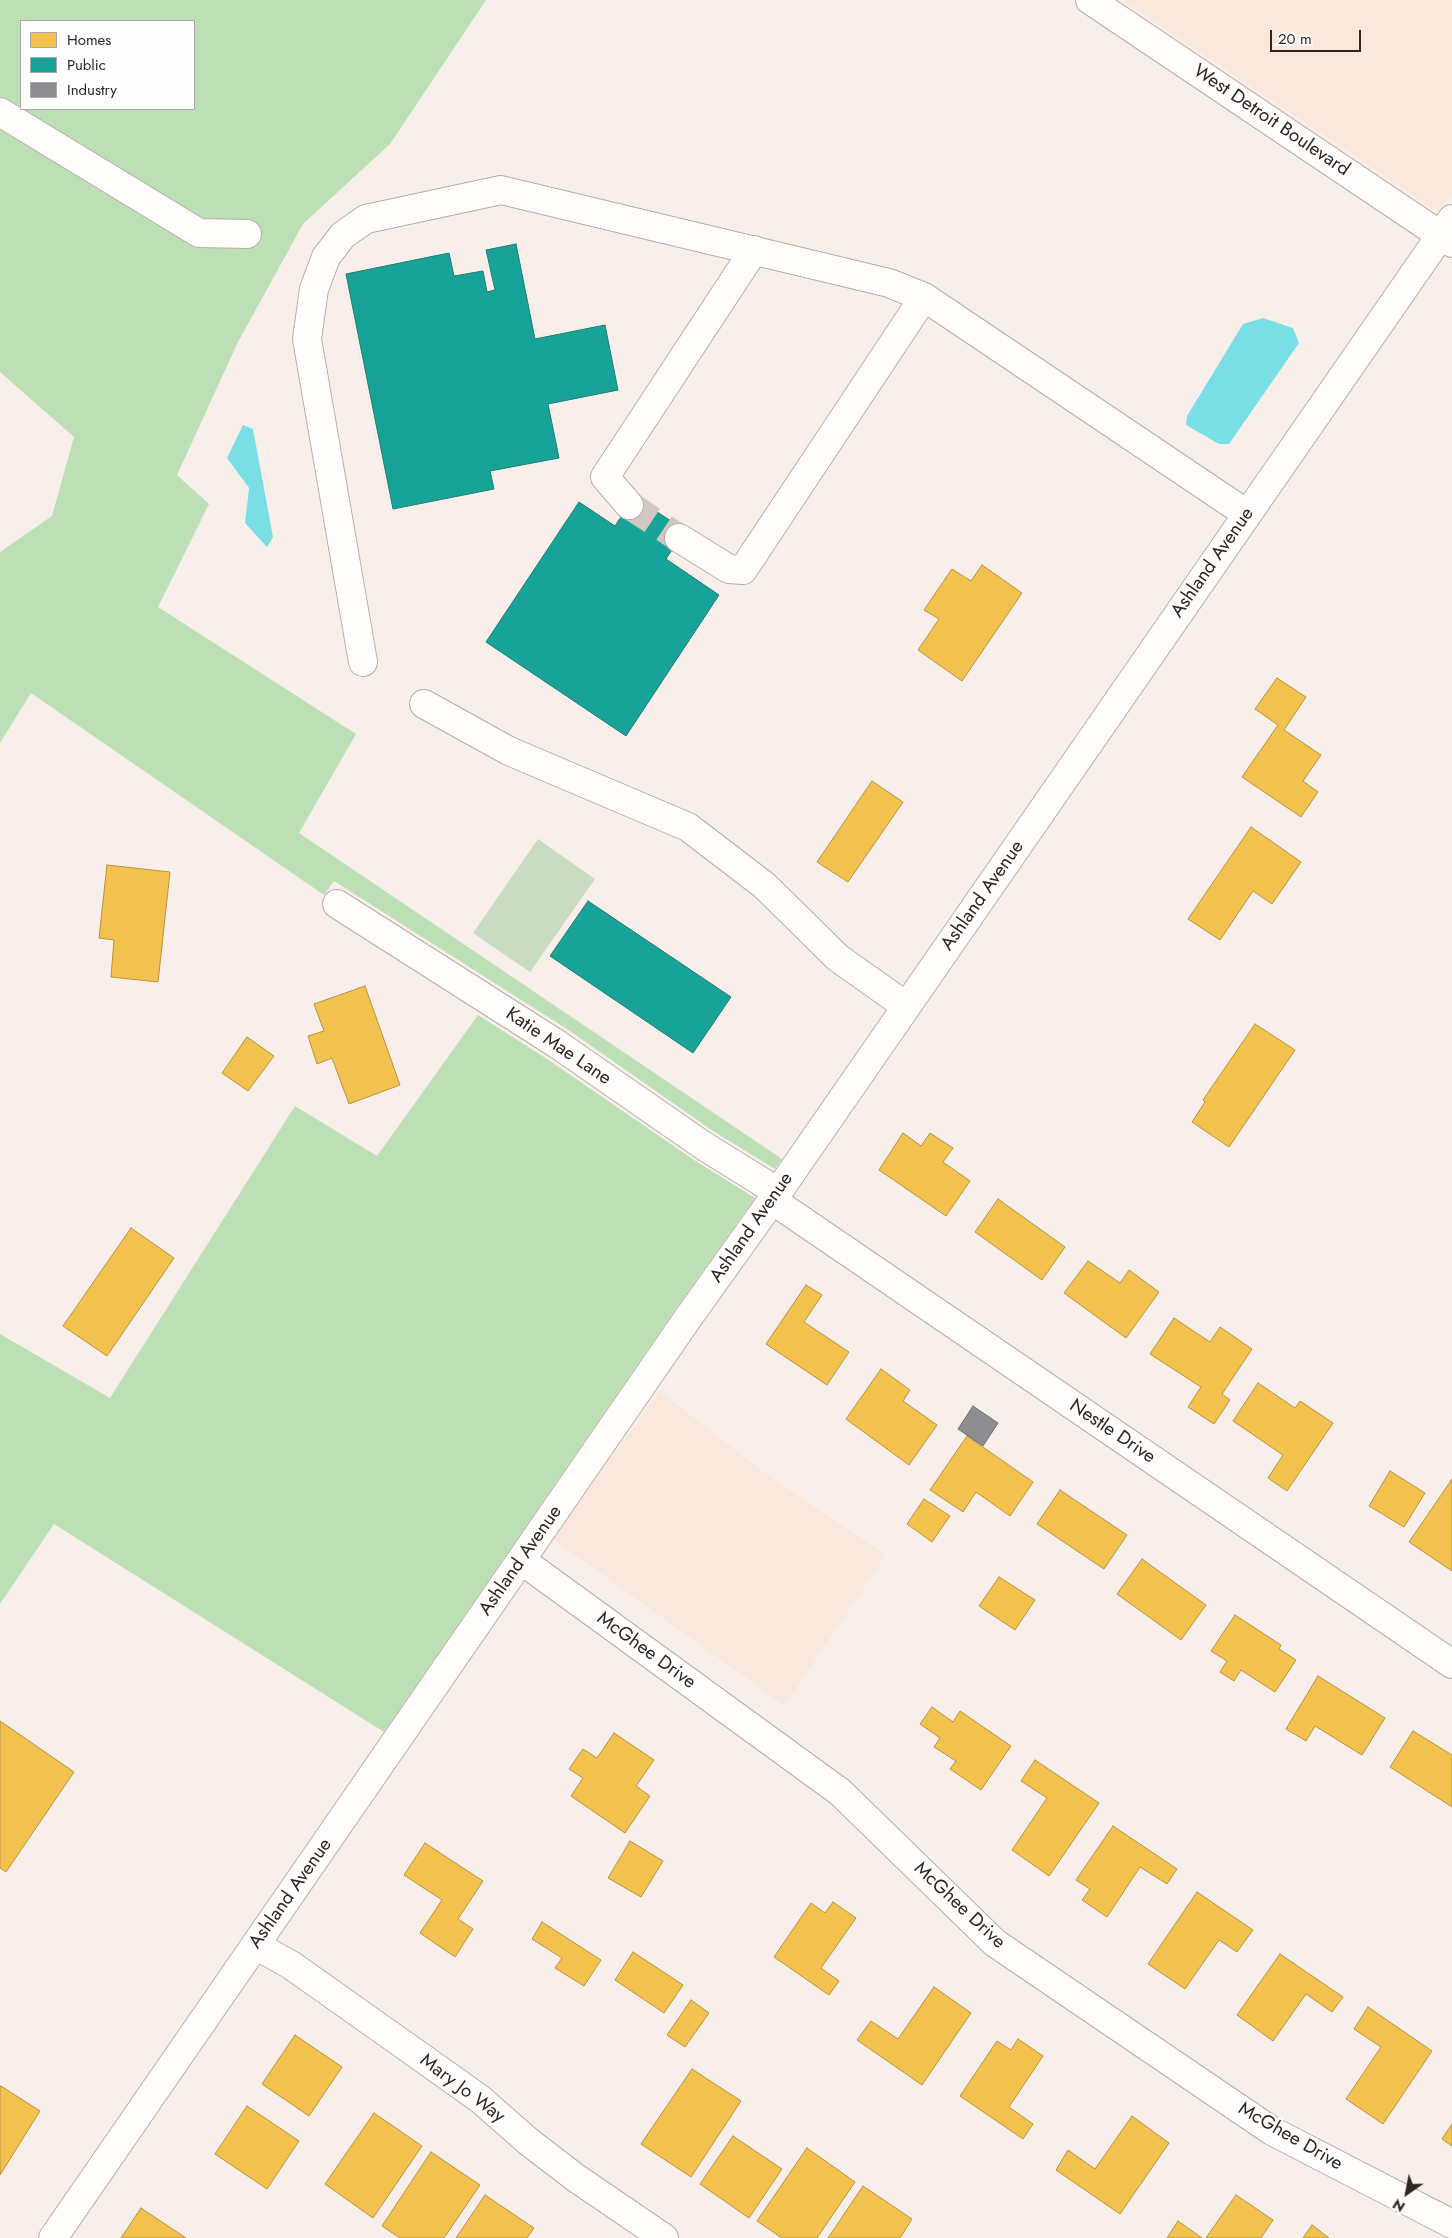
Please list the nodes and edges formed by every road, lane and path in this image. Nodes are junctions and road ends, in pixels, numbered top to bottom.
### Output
1 (1090, 0) edge
2 (0, 112) edge
3 (1448, 232) edge
4 (247, 234) dead end
5 (754, 250) junction
6 (924, 297) junction
7 (629, 505) tunnel mouth
8 (1247, 514) junction
9 (679, 538) tunnel mouth
10 (363, 662) dead end
11 (424, 704) dead end
12 (336, 904) dead end
13 (906, 1006) junction
14 (775, 1196) junction
15 (521, 1560) junction
16 (1452, 1664) edge
17 (255, 1945) junction
18 (1452, 2224) edge
19 (53, 2238) edge
20 (664, 2238) edge

1 - 3 street, West Detroit Boulevard
2 - 4 street
3 - 8 street, Ashland Avenue
5 - 6 street
5 - 7 street
5 - 10 street
6 - 8 street
6 - 9 street
8 - 13 street, Ashland Avenue
11 - 13 street
12 - 14 street, Katie Mae Lane
13 - 14 street, Ashland Avenue
14 - 15 street, Ashland Avenue
14 - 16 street, Nestle Drive
15 - 17 street, Ashland Avenue
15 - 18 street, McGhee Drive
17 - 19 street, Ashland Avenue
17 - 20 street, Mary Jo Way

